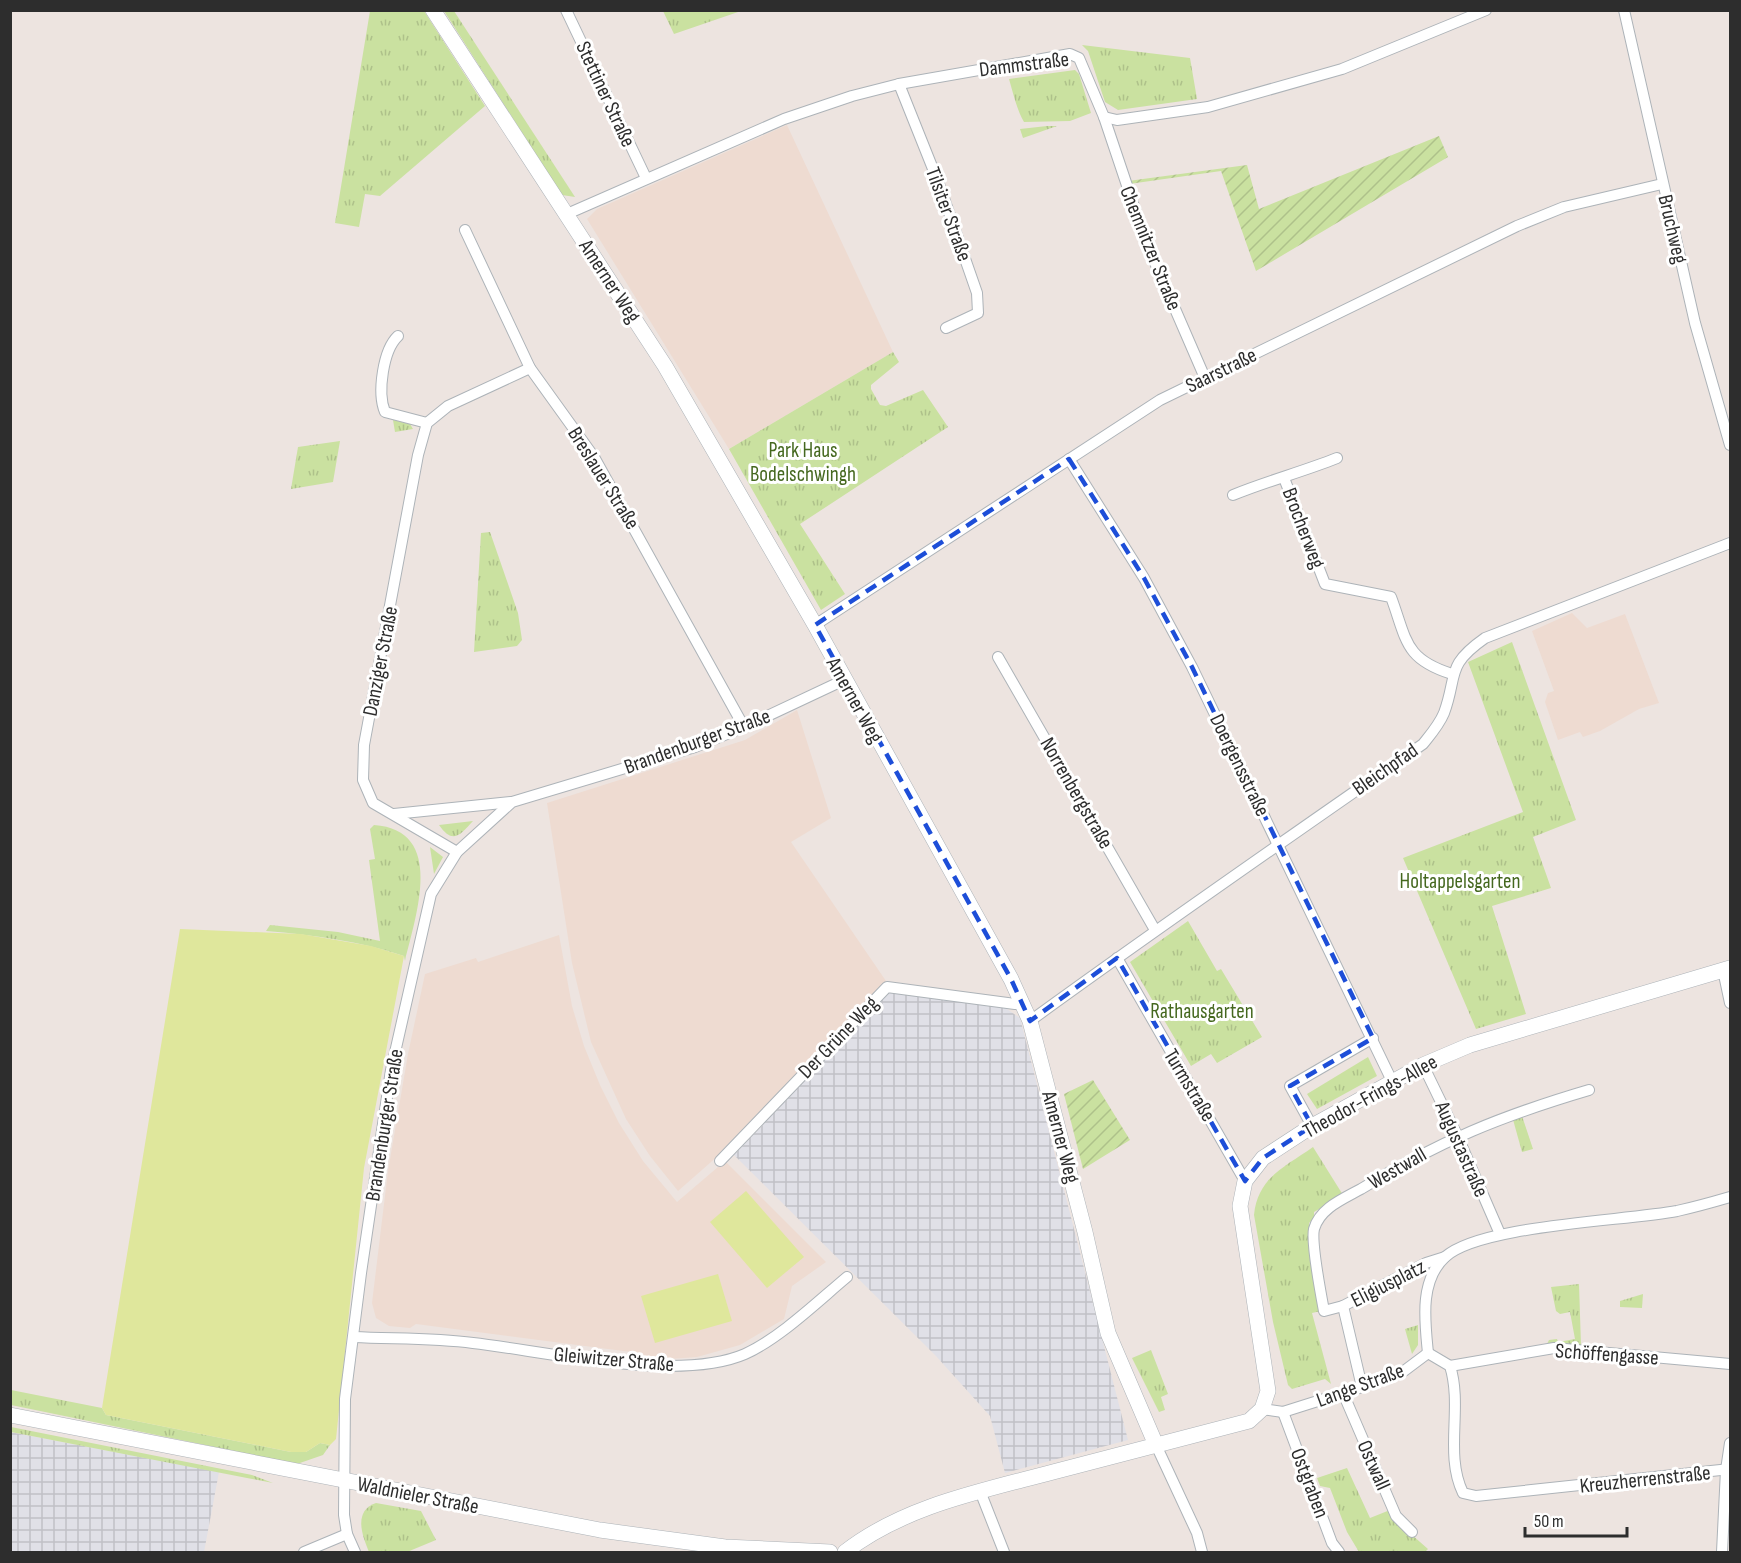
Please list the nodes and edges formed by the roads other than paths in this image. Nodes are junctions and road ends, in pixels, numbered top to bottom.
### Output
1 (433, 10) edge
2 (566, 10) edge
3 (1486, 10) edge
4 (1624, 10) edge
5 (899, 84) junction
6 (1104, 117) junction
7 (646, 178) junction
8 (1662, 184) junction
9 (567, 214) junction
10 (465, 230) dead end
11 (946, 328) dead end
12 (398, 336) dead end
13 (530, 368) junction
14 (1205, 378) junction
15 (427, 423) junction
16 (1731, 446) edge
17 (1337, 458) dead end
18 (1069, 459) junction
19 (1284, 478) junction
20 (1233, 495) dead end
21 (1731, 543) edge
22 (815, 625) junction
23 (998, 657) dead end
24 (1452, 674) junction
25 (844, 680) junction
26 (744, 727) junction
27 (512, 802) junction
28 (394, 814) junction
29 (1278, 845) junction
30 (457, 852) junction
31 (1155, 930) junction
32 (1116, 958) junction
33 (1727, 969) edge
34 (1021, 1000) junction
35 (1731, 1003) edge
36 (1030, 1021) junction
37 (1373, 1038) junction
38 (1423, 1065) junction
39 (1392, 1081) junction
40 (1589, 1090) dead end
41 (1312, 1126) junction
42 (1457, 1135) junction
43 (720, 1161) dead end
44 (1245, 1181) junction
45 (1731, 1197) edge
46 (1500, 1234) junction
47 (1445, 1257) junction
48 (848, 1277) dead end
49 (1343, 1306) junction
50 (354, 1336) junction
51 (1428, 1353) junction
52 (1731, 1364) edge
53 (1449, 1366) junction
54 (1362, 1387) junction
55 (1343, 1394) junction
56 (1262, 1409) junction
57 (1282, 1412) junction
58 (10, 1415) edge
59 (1731, 1443) edge
60 (1156, 1444) junction
61 (1728, 1470) edge
62 (343, 1481) junction
63 (980, 1491) junction
64 (1412, 1532) dead end
65 (347, 1534) junction
66 (304, 1552) edge
67 (355, 1552) edge
68 (830, 1552) edge
69 (845, 1552) edge
70 (1004, 1552) edge
71 (1202, 1552) edge
72 (1339, 1552) edge
73 (1722, 1552) edge

1 - 9 main road, Amerner Weg
2 - 7 street, Stettiner Straße
3 - 6 street
4 - 8 street, Bruchweg
5 - 6 street, Dammstraße
5 - 7 street, Dammstraße
5 - 11 street, Tilsiter Straße
6 - 14 street, Chemnitzer Straße
7 - 9 street, Dammstraße
8 - 14 street, Saarstraße
8 - 16 street, Bruchweg
9 - 22 main road, Amerner Weg
10 - 13 street, Breslauer Straße
12 - 15 street
13 - 15 street
13 - 26 street, Breslauer Straße
14 - 18 street, Saarstraße
15 - 28 street, Danziger Straße
17 - 19 street, Brocherweg
18 - 22 street, Saarstraße
18 - 29 street, Doergensstraße
19 - 20 street, Brocherweg
19 - 24 street, Brocherweg
21 - 24 street, Bleichpfad
22 - 25 main road, Amerner Weg
23 - 31 street, Norrenbergstraße
24 - 29 street, Bleichpfad
25 - 26 street, Brandenburger Straße
25 - 34 main road, Amerner Weg
26 - 27 street, Brandenburger Straße
27 - 28 street, Brandenburger Straße
27 - 30 street, Brandenburger Straße
28 - 30 street, Danziger Straße
29 - 31 street, Bleichpfad
29 - 37 street, Doergensstraße
30 - 50 street, Brandenburger Straße
31 - 32 street, Bleichpfad
32 - 36 street, Bleichpfad
32 - 44 street, Turmstraße
33 - 35 street
33 - 38 main road, Theodor-Frings-Allee
34 - 36 main road, Amerner Weg
34 - 43 street, Der Grüne Weg
36 - 60 main road, Amerner Weg
37 - 39 street, Doergensstraße
37 - 41 street
38 - 39 main road, Theodor-Frings-Allee
38 - 42 street, Augustastraße
39 - 41 main road, Theodor-Frings-Allee
40 - 42 street, Westwall
41 - 44 main road, Theodor-Frings-Allee
42 - 46 street, Augustastraße
42 - 49 street, Westwall
44 - 56 main road
45 - 46 street
46 - 47 street
47 - 49 street, Eligiusplatz
47 - 51 street, Lange Straße
48 - 50 street, Gleiwitzer Straße
49 - 54 street, Eligiusplatz
50 - 62 street, Brandenburger Straße
51 - 53 street
51 - 54 street, Lange Straße
52 - 53 street, Schöffengasse
53 - 61 street, Kreuzherrenstraße
54 - 55 street, Lange Straße
55 - 57 street, Lange Straße
55 - 64 street, Ostwall
56 - 57 street, Lange Straße
56 - 60 main road
57 - 72 street, Ostgraben
58 - 62 main road, Waldnieler Straße
59 - 61 street
60 - 63 main road
60 - 71 street
61 - 73 street
62 - 65 street, Brandenburger Straße
62 - 68 main road, Waldnieler Straße
63 - 69 main road
63 - 70 street
65 - 66 street
65 - 67 street, Brandenburger Straße

